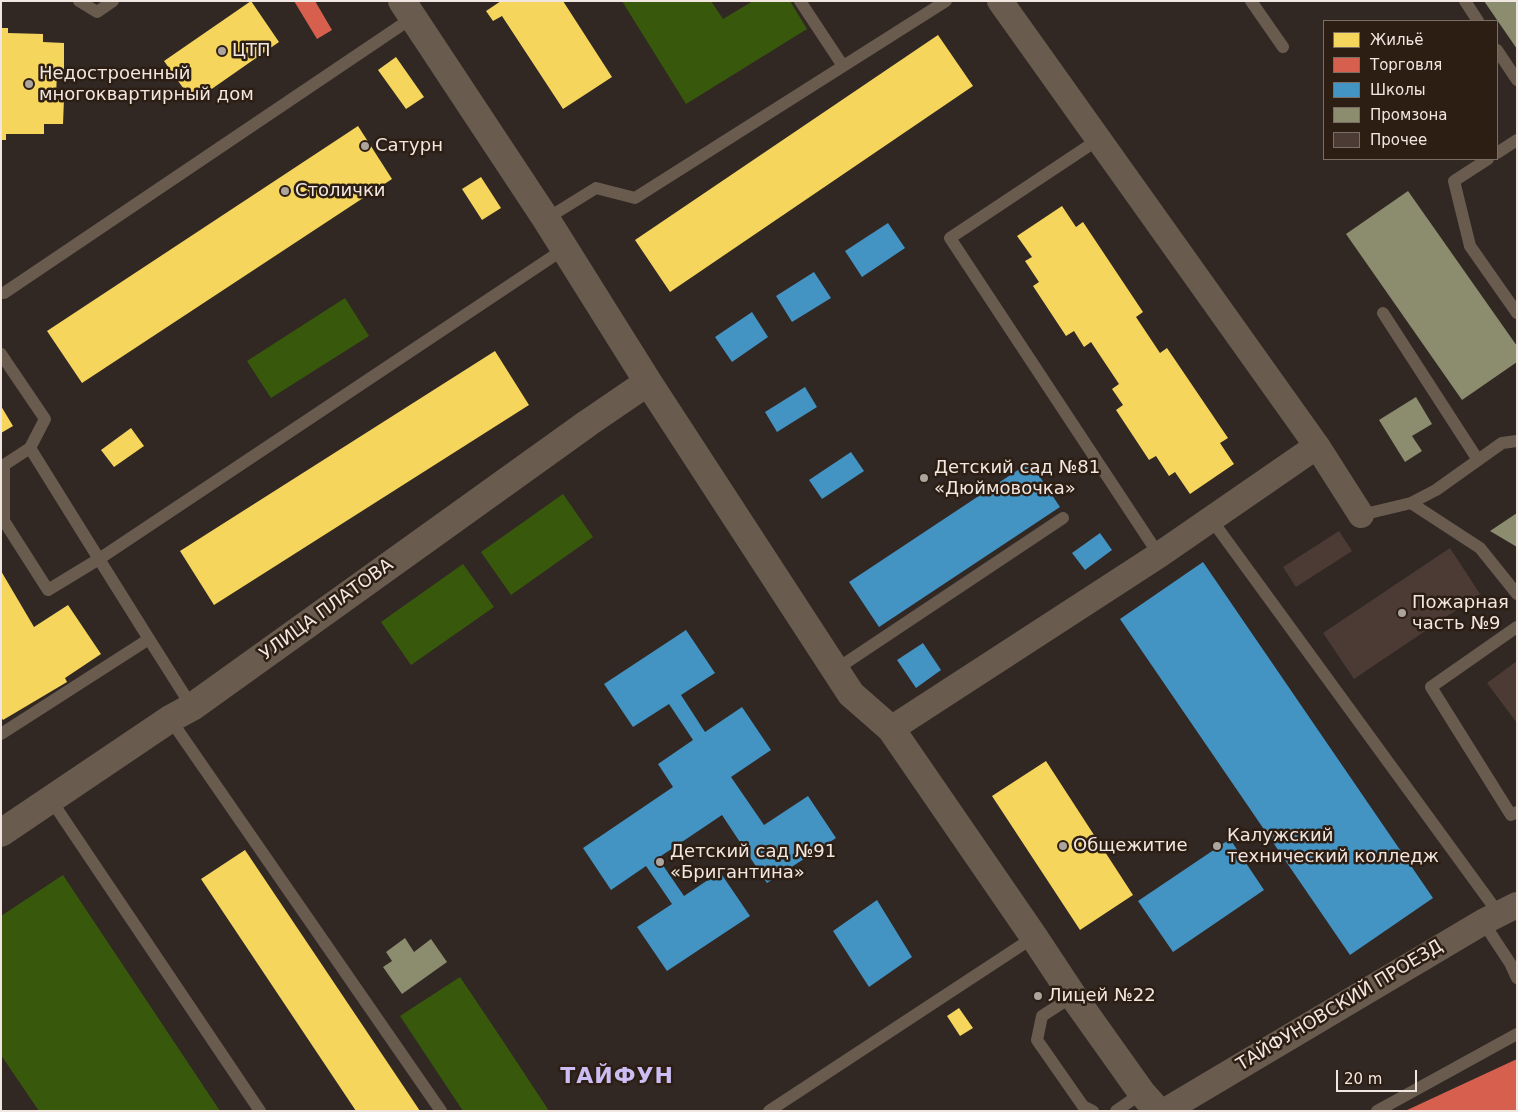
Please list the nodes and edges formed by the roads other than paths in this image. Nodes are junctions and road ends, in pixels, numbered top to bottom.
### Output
1 (79, 1) edge
2 (112, 1) edge
3 (800, 1) edge
4 (946, 1) edge
5 (1000, 1) edge
6 (1251, 1) edge
7 (1465, 1) edge
8 (407, 10) edge
9 (1477, 20) edge
10 (1283, 47) dead end
11 (1498, 52) edge
12 (843, 66) junction
13 (1517, 80) edge
14 (1099, 140) junction
15 (1517, 140) edge
16 (1498, 152) edge
17 (1486, 160) edge
18 (546, 219) junction
19 (564, 249) junction
20 (4, 293) dead end
21 (1382, 312) dead end
22 (1517, 313) edge
23 (1, 354) edge
24 (648, 382) junction
25 (1517, 442) edge
26 (1316, 446) junction
27 (30, 448) junction
28 (1478, 460) junction
29 (1410, 503) junction
30 (1361, 515) joint
31 (1064, 518) dead end
32 (1211, 519) junction
33 (1159, 555) junction
34 (99, 559) junction
35 (1517, 594) edge
36 (1517, 627) edge
37 (149, 639) junction
38 (835, 670) junction
39 (181, 713) junction
40 (891, 729) junction
41 (1, 734) edge
42 (51, 800) junction
43 (1517, 812) edge
44 (1, 833) edge
45 (1499, 914) edge
46 (1034, 937) junction
47 (1517, 978) edge
48 (1073, 996) junction
49 (1517, 1034) edge
50 (1150, 1102) edge
51 (260, 1111) edge
52 (440, 1111) edge
53 (769, 1111) edge
54 (1093, 1111) edge
55 (1116, 1111) edge
56 (1165, 1111) edge
57 (1377, 1111) edge

1 - 2 lane
3 - 12 lane
4 - 12 lane
5 - 14 street
6 - 10 lane
7 - 9 lane
8 - 18 street
8 - 20 lane
11 - 13 lane
12 - 18 lane
14 - 26 street
14 - 33 lane
15 - 16 lane
17 - 22 lane
18 - 19 street
19 - 24 street
19 - 34 lane
21 - 28 lane
23 - 27 lane
24 - 38 street
24 - 39 street, УЛИЦА ПЛАТОВА
25 - 28 lane
26 - 30 street
26 - 32 street
27 - 34 lane
27 - 34 lane
28 - 29 lane
29 - 30 lane
29 - 35 lane
31 - 38 lane
32 - 33 street
32 - 45 lane
33 - 40 street
34 - 37 lane
36 - 43 lane
37 - 39 lane
37 - 41 lane
38 - 40 street
39 - 42 street, УЛИЦА ПЛАТОВА
39 - 52 lane
40 - 46 street
42 - 44 street, УЛИЦА ПЛАТОВА
42 - 51 lane
45 - 47 lane
45 - 56 street, ТАЙФУНОВСКИЙ ПРОЕЗД
46 - 48 street
46 - 53 lane
48 - 50 street
48 - 54 lane
49 - 57 lane
50 - 55 lane

